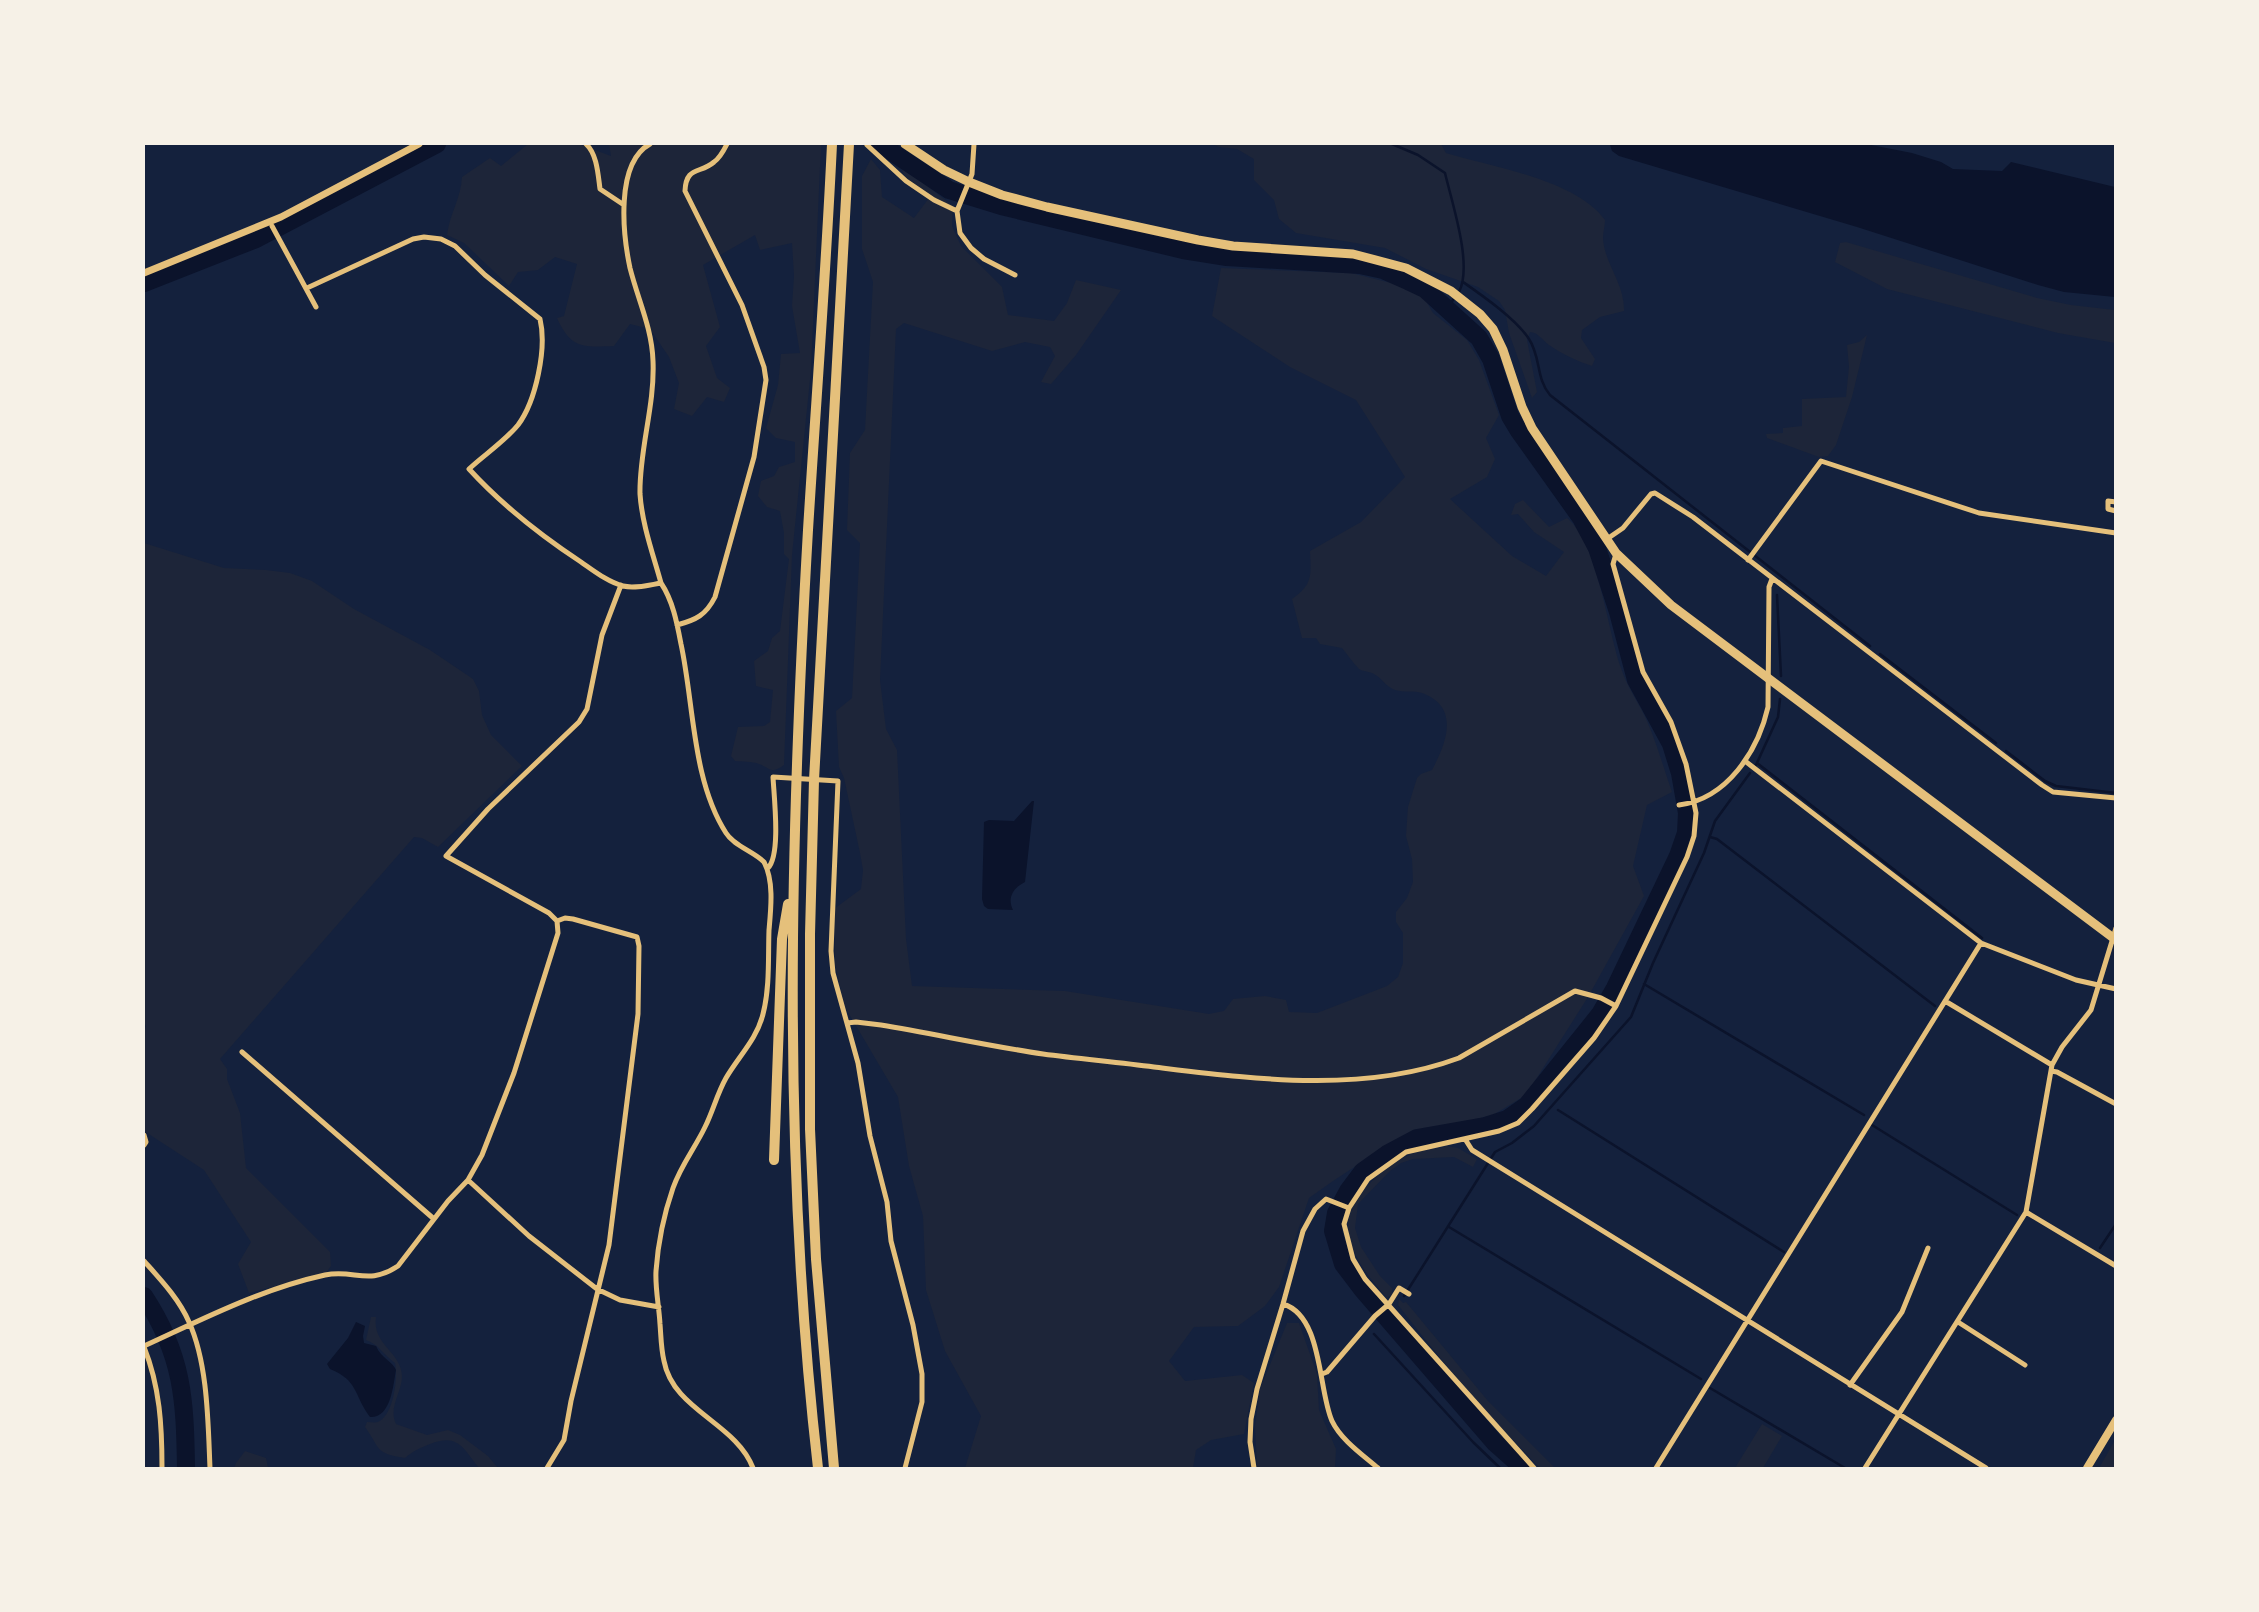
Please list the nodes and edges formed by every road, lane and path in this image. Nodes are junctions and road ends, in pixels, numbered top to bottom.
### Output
1 (419, 144) edge
2 (586, 144) edge
3 (650, 144) edge
4 (727, 144) edge
5 (832, 144) edge
6 (867, 144) edge
7 (905, 144) edge
8 (974, 144) edge
9 (849, 145) edge
10 (968, 186) junction
11 (624, 205) junction
12 (959, 208) junction
13 (272, 226) dead end
14 (144, 274) edge
15 (1015, 275) dead end
16 (307, 288) junction
17 (316, 307) dead end
18 (2116, 502) edge
19 (2116, 512) edge
20 (2116, 533) edge
21 (1607, 540) junction
22 (1616, 553) junction
23 (1749, 559) junction
24 (1772, 579) junction
25 (661, 583) junction
26 (621, 585) junction
27 (677, 625) junction
28 (1767, 677) junction
29 (1745, 761) junction
30 (2116, 798) edge
31 (1693, 803) junction
32 (1679, 805) dead end
33 (794, 865) junction
34 (768, 868) junction
35 (557, 920) junction
36 (2115, 935) edge
37 (1981, 943) junction
38 (2100, 985) junction
39 (2116, 989) edge
40 (1945, 1001) junction
41 (1614, 1005) junction
42 (847, 1023) junction
43 (242, 1052) dead end
44 (2052, 1068) junction
45 (2116, 1104) edge
46 (144, 1135) edge
47 (1465, 1139) junction
48 (144, 1144) edge
49 (774, 1160) dead end
50 (468, 1180) junction
51 (1347, 1207) junction
52 (2026, 1213) junction
53 (435, 1219) junction
54 (1928, 1248) dead end
55 (144, 1261) edge
56 (2116, 1266) edge
57 (597, 1289) junction
58 (1406, 1292) dead end
59 (1283, 1304) junction
60 (1387, 1306) junction
61 (659, 1307) junction
62 (1747, 1319) junction
63 (1958, 1322) junction
64 (189, 1325) junction
65 (145, 1346) edge
66 (2025, 1365) dead end
67 (1322, 1374) junction
68 (1850, 1385) junction
69 (1899, 1415) junction
70 (2116, 1420) edge
71 (162, 1468) edge
72 (210, 1468) edge
73 (547, 1468) edge
74 (753, 1468) edge
75 (818, 1468) edge
76 (834, 1468) edge
77 (905, 1468) edge
78 (1254, 1468) edge
79 (1378, 1468) edge
80 (1534, 1468) edge
81 (1656, 1468) edge
82 (1865, 1468) edge
83 (1986, 1468) edge
84 (2087, 1468) edge

1 - 14 street
2 - 11 street
3 - 11 street
4 - 27 street
5 - 33 highway
6 - 12 street
7 - 10 main road
8 - 10 street
9 - 76 highway
10 - 12 street
10 - 21 main road
11 - 25 street
12 - 15 street
13 - 16 street
16 - 17 street
16 - 26 street
18 - 19 street
20 - 23 street
21 - 22 main road
21 - 23 street
22 - 28 main road
22 - 31 street
23 - 24 street
24 - 28 street
24 - 30 street
25 - 26 street
25 - 27 street
26 - 35 street
27 - 34 street
28 - 29 street
28 - 36 main road
29 - 31 street
29 - 37 street
31 - 32 street
31 - 41 street
33 - 49 highway
33 - 75 highway
34 - 42 street
34 - 61 street
35 - 50 street
35 - 57 street
36 - 38 street
37 - 38 street
37 - 40 street
38 - 39 street
38 - 44 street
40 - 44 street
40 - 62 street
41 - 42 street
41 - 47 street
42 - 77 street
43 - 53 street
44 - 45 street
44 - 52 street
46 - 48 street
47 - 51 street
47 - 62 street
50 - 53 street
50 - 57 street
51 - 59 street
51 - 60 street
52 - 56 street
52 - 63 street
53 - 64 street
54 - 68 street
55 - 64 street
57 - 61 street
57 - 73 street
58 - 60 street
59 - 67 street
59 - 78 street
60 - 67 street
60 - 80 street
61 - 74 street
62 - 68 street
62 - 81 street
63 - 66 street
63 - 69 street
64 - 65 street
64 - 72 street
65 - 71 street
67 - 79 street
68 - 69 street
69 - 82 street
69 - 83 street
70 - 84 main road

